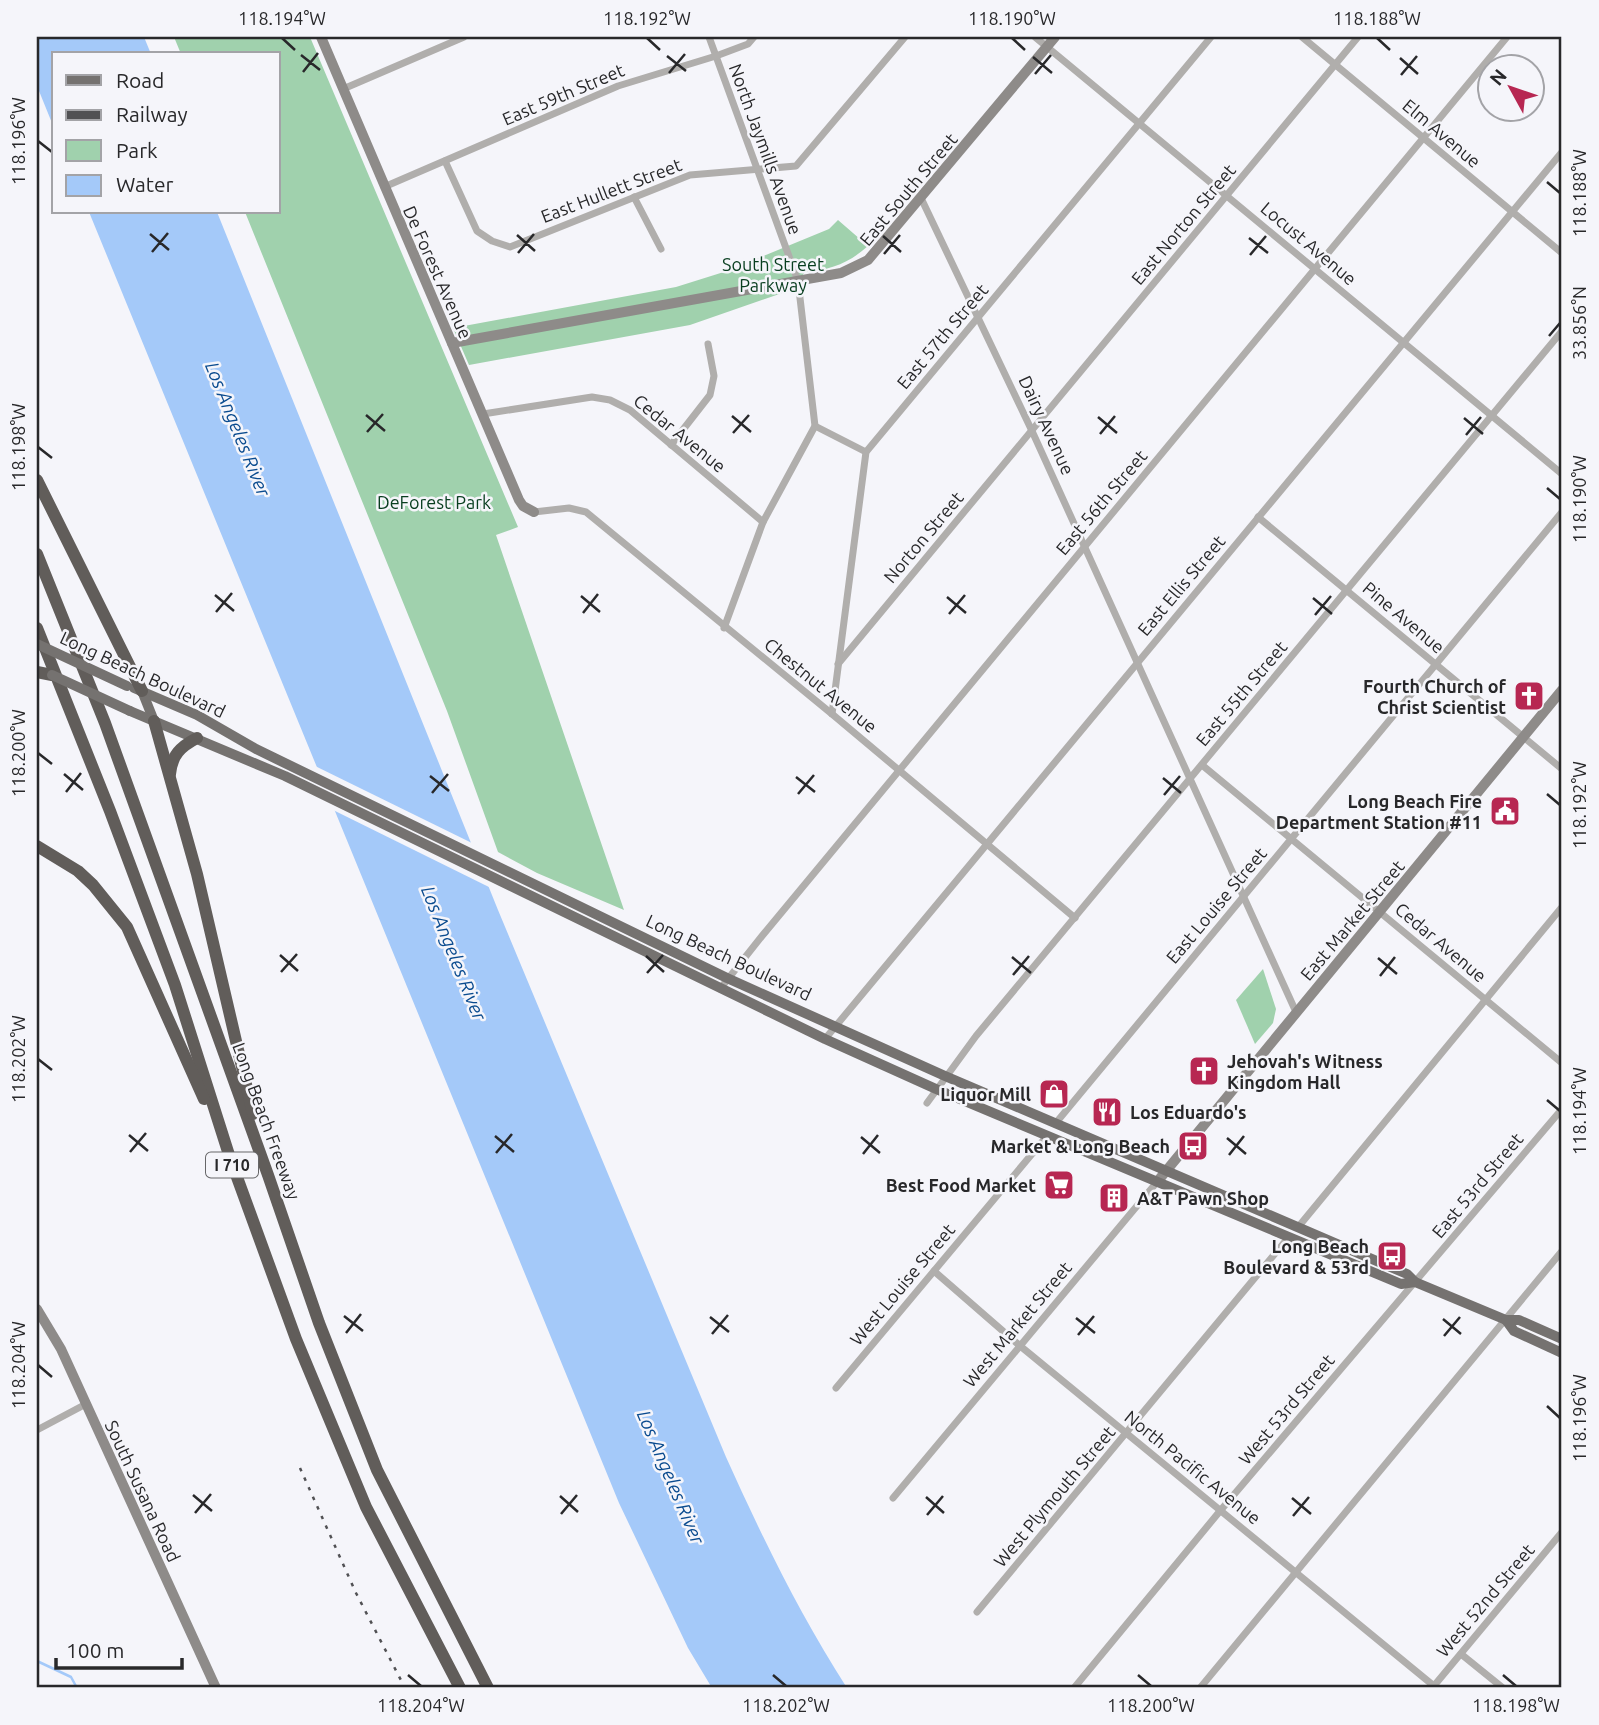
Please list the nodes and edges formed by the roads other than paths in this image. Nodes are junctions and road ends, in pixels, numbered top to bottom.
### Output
1 (321, 37) edge
2 (464, 37) edge
3 (709, 37) edge
4 (754, 37) edge
5 (905, 37) edge
6 (1035, 37) edge
7 (1055, 37) edge
8 (1211, 37) edge
9 (1302, 37) edge
10 (1358, 37) edge
11 (1507, 37) edge
12 (1047, 47) junction
13 (716, 56) junction
14 (1335, 64) junction
15 (343, 89) junction
16 (1139, 123) junction
17 (1423, 138) junction
18 (1562, 152) edge
19 (445, 161) junction
20 (757, 170) junction
21 (384, 187) junction
22 (1227, 196) junction
23 (634, 197) junction
24 (921, 198) junction
25 (1512, 212) junction
26 (661, 248) dead end
27 (1562, 253) edge
28 (1315, 269) junction
29 (798, 281) junction
30 (979, 317) junction
31 (1562, 331) edge
32 (452, 343) junction
33 (1404, 343) junction
34 (708, 344) dead end
35 (483, 414) junction
36 (1492, 416) junction
37 (815, 426) junction
38 (1032, 431) junction
39 (671, 445) junction
40 (866, 452) junction
41 (1562, 474) edge
42 (37, 480) edge
43 (534, 512) joint
44 (1562, 512) edge
45 (1258, 517) junction
46 (763, 522) junction
47 (1085, 546) junction
48 (37, 554) edge
49 (1346, 590) junction
50 (37, 628) edge
51 (724, 628) junction
52 (37, 644) edge
53 (43, 650) edge
54 (838, 664) junction
55 (1137, 664) junction
56 (1436, 664) junction
57 (37, 670) edge
58 (52, 675) joint
59 (1562, 690) edge
60 (142, 691) junction
61 (832, 714) junction
62 (154, 721) junction
63 (1524, 737) junction
64 (197, 738) junction
65 (1202, 765) junction
66 (1562, 769) edge
67 (899, 770) junction
68 (288, 771) junction
69 (1191, 778) junction
70 (170, 782) junction
71 (1291, 838) junction
72 (987, 845) junction
73 (37, 846) edge
74 (1244, 896) junction
75 (1562, 907) edge
76 (1379, 911) junction
77 (1074, 918) junction
78 (727, 978) junction
79 (720, 989) junction
80 (1485, 999) junction
81 (1296, 1012) junction
82 (835, 1026) junction
83 (825, 1039) junction
84 (1562, 1063) edge
85 (945, 1076) junction
86 (936, 1089) junction
87 (927, 1103) dead end
88 (1562, 1109) edge
89 (1055, 1124) junction
90 (1047, 1136) junction
91 (230, 1158) junction
92 (1166, 1171) junction
93 (268, 1175) junction
94 (1157, 1182) junction
95 (1299, 1226) junction
96 (1288, 1238) junction
97 (1562, 1251) edge
98 (934, 1271) junction
99 (1415, 1282) junction
100 (37, 1309) edge
101 (1506, 1320) junction
102 (1562, 1339) edge
103 (1019, 1345) junction
104 (1562, 1353) edge
105 (836, 1388) dead end
106 (86, 1404) junction
107 (37, 1430) edge
108 (1126, 1434) junction
109 (893, 1498) dead end
110 (1220, 1511) junction
111 (1562, 1532) edge
112 (1297, 1572) junction
113 (977, 1612) dead end
114 (1461, 1654) junction
115 (1433, 1687) edge
116 (216, 1688) edge
117 (460, 1688) edge
118 (488, 1688) edge
119 (1074, 1688) edge
120 (1200, 1688) edge
121 (1503, 1688) edge

1 - 15 street, De Forest Avenue
2 - 15 street
3 - 13 street, North Jaymills Avenue
4 - 13 street, East 59th Street
5 - 20 street, East Hullett Street
6 - 12 street, Locust Avenue
7 - 12 street, East South Street
8 - 16 street, East 57th Street
9 - 14 street, Elm Avenue
10 - 14 street, East Norton Street
11 - 17 street, East 56th Street
12 - 16 street, Locust Avenue
12 - 24 street, East South Street
13 - 19 street, East 59th Street
13 - 20 street, North Jaymills Avenue
14 - 17 street, Elm Avenue
14 - 22 street, East Norton Street
15 - 21 street, De Forest Avenue
16 - 22 street, Locust Avenue
16 - 30 street, East 57th Street
17 - 25 street, Elm Avenue
17 - 28 street, East 56th Street
18 - 25 street, East Ellis Street
19 - 21 street, East 59th Street
19 - 23 street, East Hullett Street
20 - 23 street, East Hullett Street
20 - 29 street, North Jaymills Avenue
21 - 32 street, De Forest Avenue
22 - 28 street, Locust Avenue
22 - 38 street, East Norton Street
23 - 26 street
24 - 29 street, East South Street
24 - 30 street, Dairy Avenue
25 - 27 street, Elm Avenue
25 - 33 street, East Ellis Street
28 - 33 street, Locust Avenue
28 - 47 street, East 56th Street
29 - 32 street, East South Street
29 - 37 street, North Jaymills Avenue
30 - 38 street, Dairy Avenue
30 - 40 street, East 57th Street
31 - 36 street, East 55th Street
32 - 35 street, De Forest Avenue
33 - 36 street, Locust Avenue
33 - 45 street, East Ellis Street
34 - 39 street
35 - 39 street, Cedar Avenue
35 - 43 street, De Forest Avenue
36 - 41 street, Locust Avenue
36 - 49 street, East 55th Street
37 - 40 street
37 - 46 street
38 - 47 street, Dairy Avenue
38 - 54 street, Norton Street
39 - 46 street, Cedar Avenue
40 - 54 street
42 - 60 highway
43 - 51 street, Chestnut Avenue
44 - 56 street, East Louise Street
45 - 49 street, Pine Avenue
45 - 55 street, East Ellis Street
46 - 51 street
47 - 55 street, Dairy Avenue
47 - 67 street, East 56th Street
48 - 93 highway, Long Beach Freeway / I 710
49 - 56 street, Pine Avenue
49 - 65 street, East 55th Street
50 - 91 highway, I 710
51 - 61 street, Chestnut Avenue
52 - 53 main road, Long Beach Boulevard, bridge
53 - 60 main road, Long Beach Boulevard, bridge
54 - 61 street
55 - 69 street, Dairy Avenue
55 - 72 street, East Ellis Street
56 - 63 street, Pine Avenue
56 - 71 street, East Louise Street
57 - 58 highway
58 - 62 main road, Long Beach Boulevard, bridge
59 - 63 street, East Market Street
60 - 62 main road
60 - 68 main road, Long Beach Boulevard
61 - 67 street, Chestnut Avenue
62 - 64 main road, Long Beach Boulevard
62 - 70 highway
63 - 66 street, Pine Avenue
63 - 76 street, East Market Street
64 - 68 main road, Long Beach Boulevard
64 - 70 highway
65 - 69 street, East 55th Street
65 - 71 street, Cedar Avenue
67 - 72 street, Chestnut Avenue
67 - 78 street, East 56th Street
68 - 78 main road, Long Beach Boulevard
68 - 79 main road, Long Beach Boulevard
69 - 74 street, Dairy Avenue
69 - 77 street, East 55th Street
70 - 93 highway
71 - 74 street, East Louise Street
71 - 76 street, Cedar Avenue
72 - 77 street, Chestnut Avenue
72 - 82 street, East Ellis Street
73 - 91 highway
74 - 81 street, Dairy Avenue
74 - 89 street, East Louise Street
75 - 80 street
76 - 80 street, Cedar Avenue
76 - 81 street, East Market Street
77 - 85 street, East 55th Street
78 - 79 street, East 56th Street
78 - 82 main road, Long Beach Boulevard
79 - 83 main road, Long Beach Boulevard
80 - 84 street, Cedar Avenue
80 - 95 street
81 - 92 street, East Market Street
82 - 83 street, East Ellis Street
82 - 85 main road, Long Beach Boulevard
83 - 86 main road, Long Beach Boulevard
85 - 86 street, East 55th Street
85 - 89 main road, Long Beach Boulevard
86 - 87 street, East 55th Street
86 - 90 main road, Long Beach Boulevard
88 - 99 street, East 53rd Street
89 - 92 main road, Long Beach Boulevard
90 - 94 main road, Long Beach Boulevard
90 - 98 street, West Louise Street
91 - 117 highway, I 710
92 - 94 street, West Market Street
92 - 95 main road, Long Beach Boulevard
93 - 118 highway, Long Beach Freeway / I 710
94 - 96 main road, Long Beach Boulevard
94 - 103 street, West Market Street
95 - 99 main road, Long Beach Boulevard
96 - 99 main road, Long Beach Boulevard
96 - 108 street, West Plymouth Street
97 - 101 street
98 - 103 street, North Pacific Avenue
98 - 105 street, West Louise Street
99 - 101 main road, Long Beach Boulevard
99 - 110 street, West 53rd Street
100 - 106 street, South Susana Road
101 - 102 main road, Long Beach Boulevard
101 - 104 main road, Long Beach Boulevard
101 - 112 street
103 - 108 street, North Pacific Avenue
103 - 109 street, West Market Street
106 - 107 street
106 - 116 street, South Susana Road
108 - 110 street, North Pacific Avenue
108 - 113 street, West Plymouth Street
110 - 112 street, North Pacific Avenue
110 - 119 street, West 53rd Street
111 - 114 street, West 52nd Street
112 - 115 street, North Pacific Avenue
112 - 120 street
114 - 115 street, West 52nd Street
114 - 121 street

